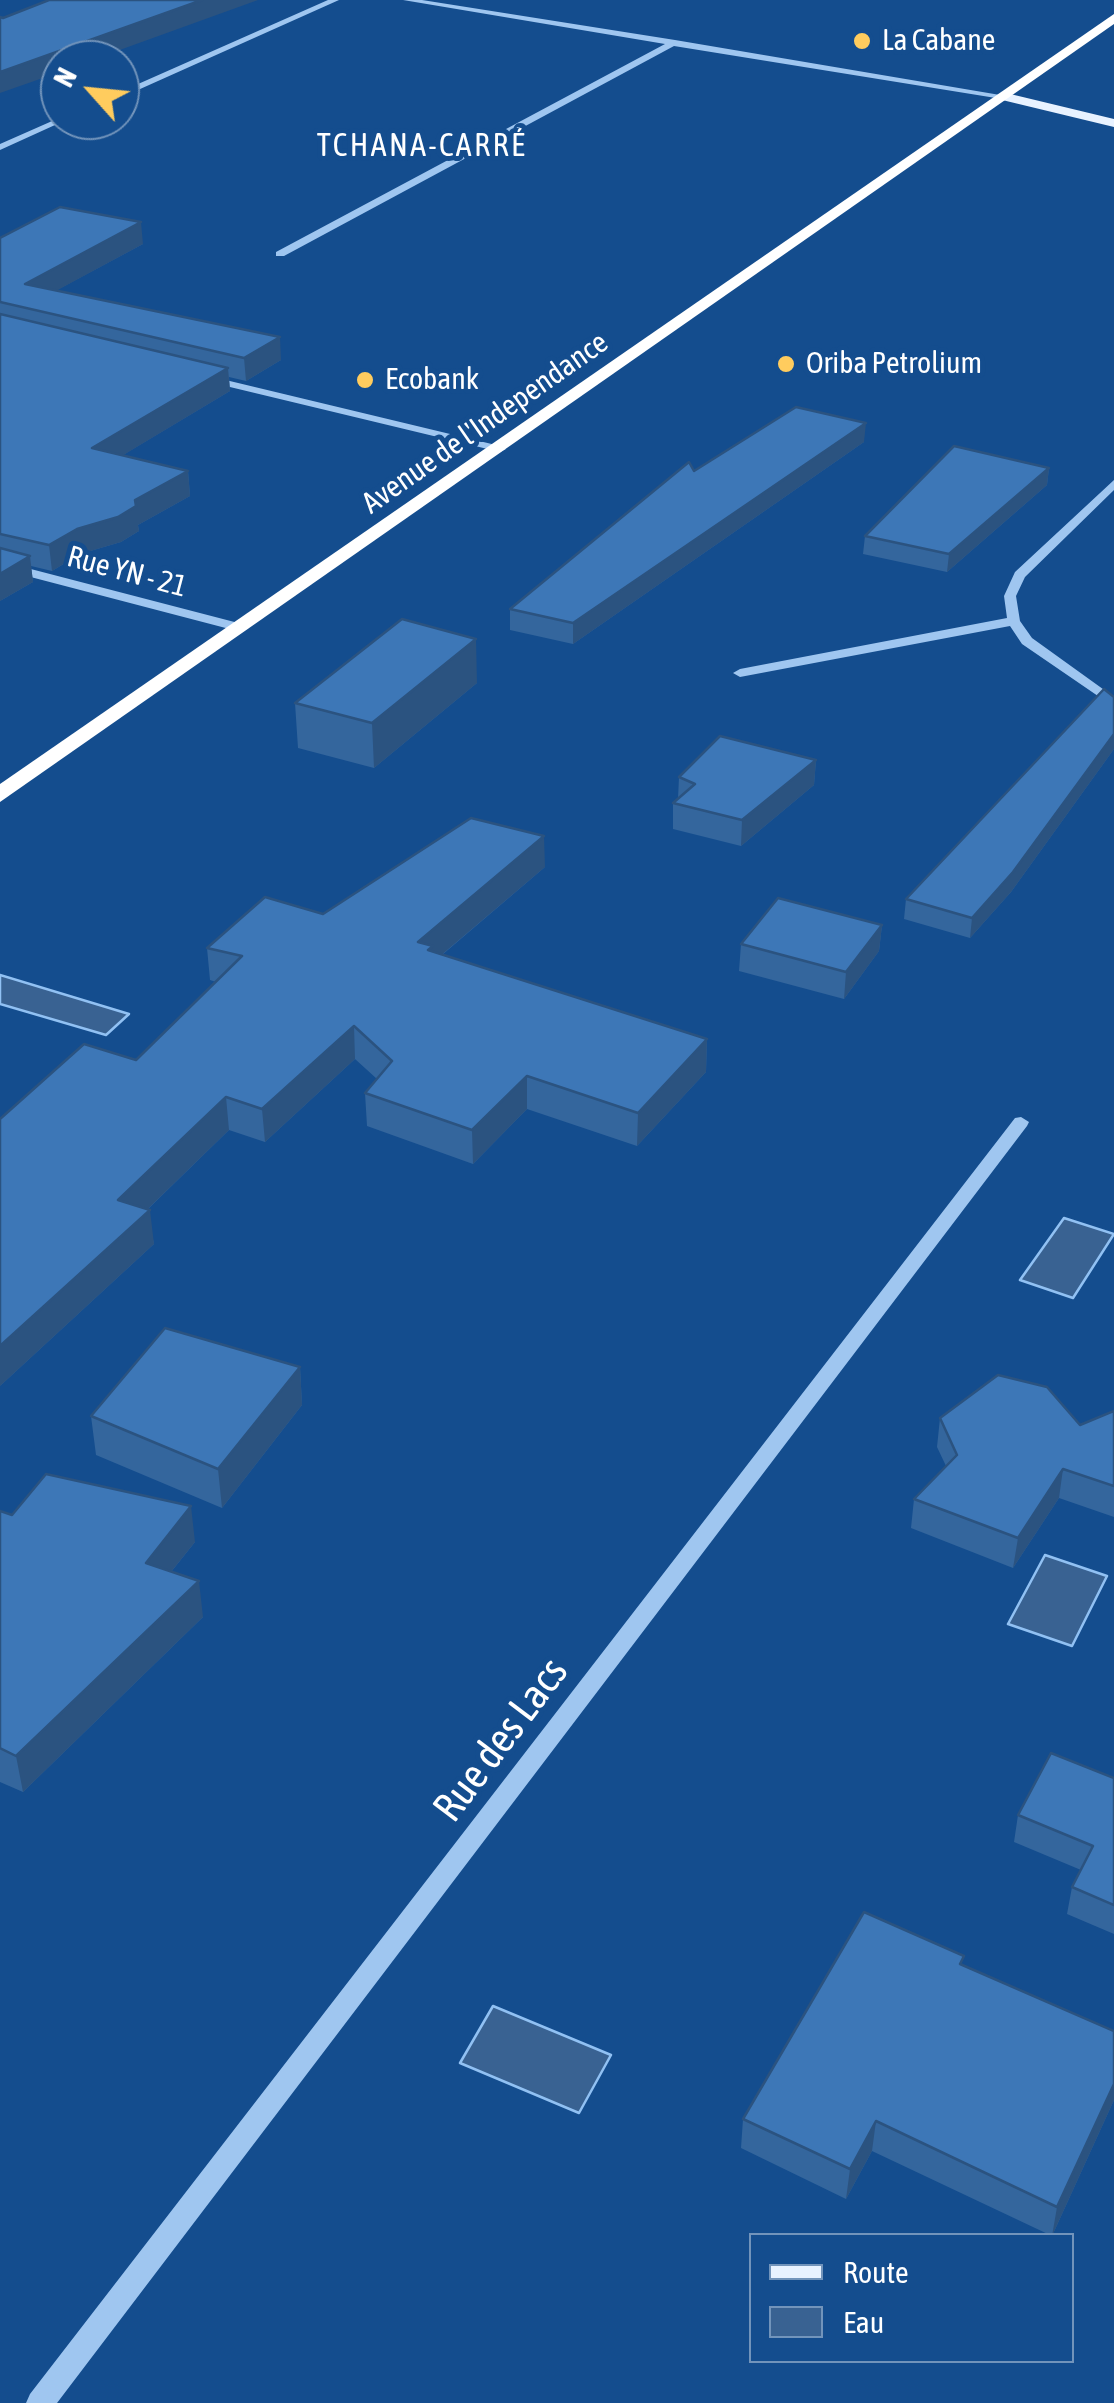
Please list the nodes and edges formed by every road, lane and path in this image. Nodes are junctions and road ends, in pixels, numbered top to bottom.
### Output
1 (335, 0) edge
2 (407, 0) edge
3 (1114, 18) edge
4 (675, 42) junction
5 (140, 85) edge
6 (1002, 96) junction
7 (1114, 123) edge
8 (40, 130) edge
9 (0, 136) edge
10 (18, 139) junction
11 (0, 147) edge
12 (280, 254) dead end
13 (192, 375) edge
14 (500, 449) junction
15 (1114, 484) edge
16 (0, 565) edge
17 (1014, 621) junction
18 (241, 628) junction
19 (740, 672) dead end
20 (1114, 702) edge
21 (0, 795) edge
22 (1020, 1122) dead end
23 (40, 2403) edge

1 - 5 street
2 - 4 street
3 - 6 highway, Avenue de l'Independance
4 - 6 street
4 - 12 street
6 - 7 main road
6 - 14 highway, Avenue de l'Independance
8 - 10 street
9 - 10 street
10 - 11 street
13 - 14 street
14 - 18 highway, Avenue de l'Independance
15 - 17 street
16 - 18 street, Rue YN - 21
17 - 19 street
17 - 20 street
18 - 21 highway, Avenue de l'Independance
22 - 23 street, Rue des Lacs

